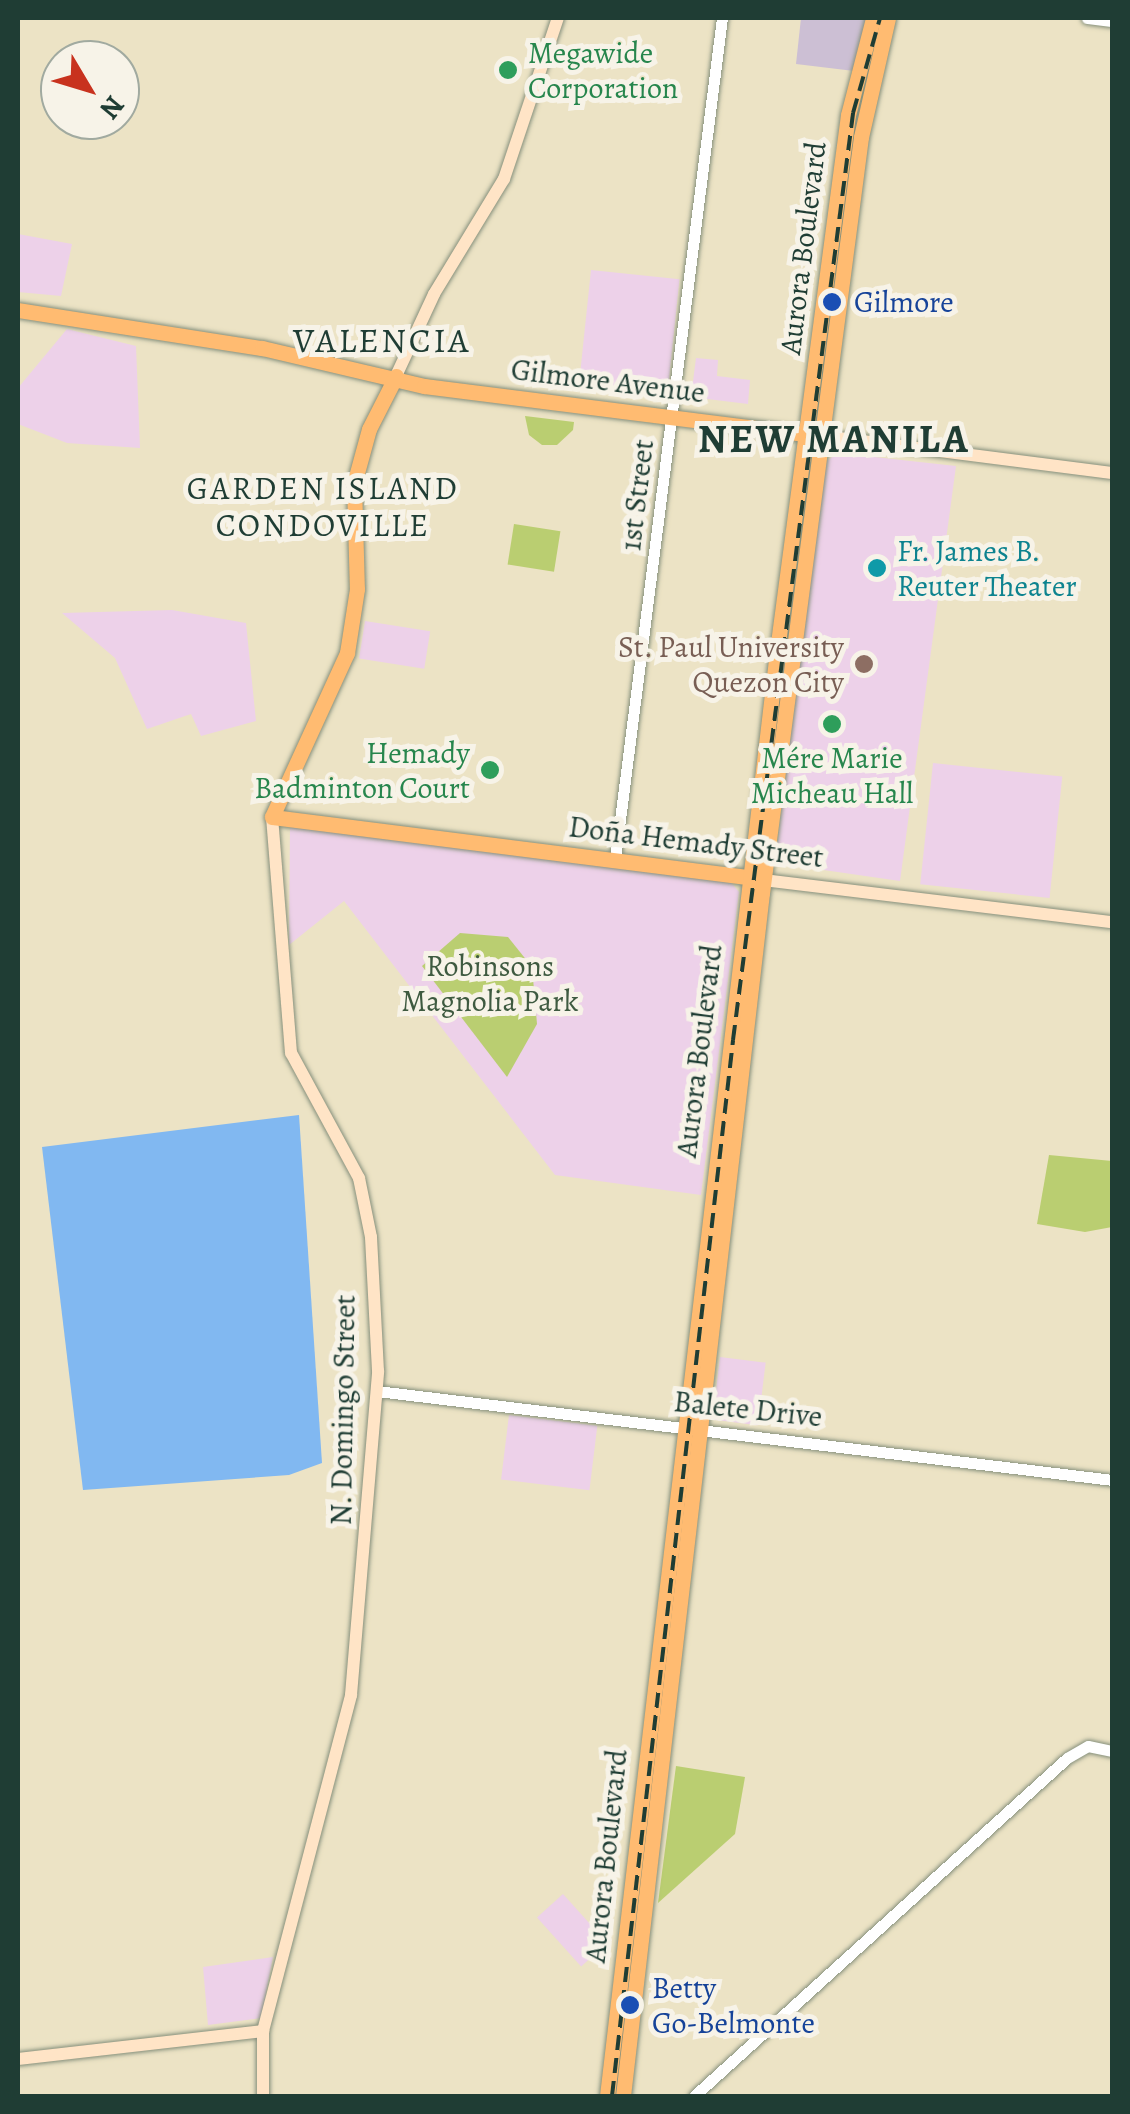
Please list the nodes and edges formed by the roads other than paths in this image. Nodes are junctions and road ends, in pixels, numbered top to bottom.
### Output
1 (558, 18) edge
2 (722, 18) edge
3 (873, 18) edge
4 (888, 18) edge
5 (1086, 18) edge
6 (1112, 21) edge
7 (18, 310) edge
8 (396, 376) junction
9 (672, 416) junction
10 (814, 435) junction
11 (1112, 473) edge
12 (272, 817) junction
13 (614, 858) junction
14 (757, 878) junction
15 (1112, 922) edge
16 (378, 1391) junction
17 (689, 1428) junction
18 (1112, 1480) edge
19 (1112, 1750) edge
20 (263, 2031) junction
21 (18, 2058) edge
22 (263, 2096) edge
23 (608, 2096) edge
24 (623, 2096) edge
25 (694, 2096) edge

1 - 8 main road, N. Domingo Street
2 - 9 street, 1st Street
3 - 10 main road, Aurora Boulevard
4 - 10 main road, Aurora Boulevard
5 - 6 street
7 - 8 main road, Gilmore Avenue
8 - 9 main road, Gilmore Avenue
8 - 12 main road, N. Domingo Street
9 - 10 main road, Gilmore Avenue
9 - 13 street, 1st Street
10 - 11 main road, Gilmore Avenue
10 - 14 main road, Aurora Boulevard
12 - 13 main road, Doña Hemady Street
12 - 16 main road, N. Domingo Street
13 - 14 main road, Doña Hemady Street
14 - 15 main road, Doña Hemady Street
14 - 17 main road, Aurora Boulevard
16 - 17 street, Balete Drive
16 - 20 main road, N. Domingo Street
17 - 18 street, Balete Drive
17 - 23 main road, Aurora Boulevard
17 - 24 main road, Aurora Boulevard
19 - 25 street
20 - 21 main road
20 - 22 main road, N. Domingo Street

